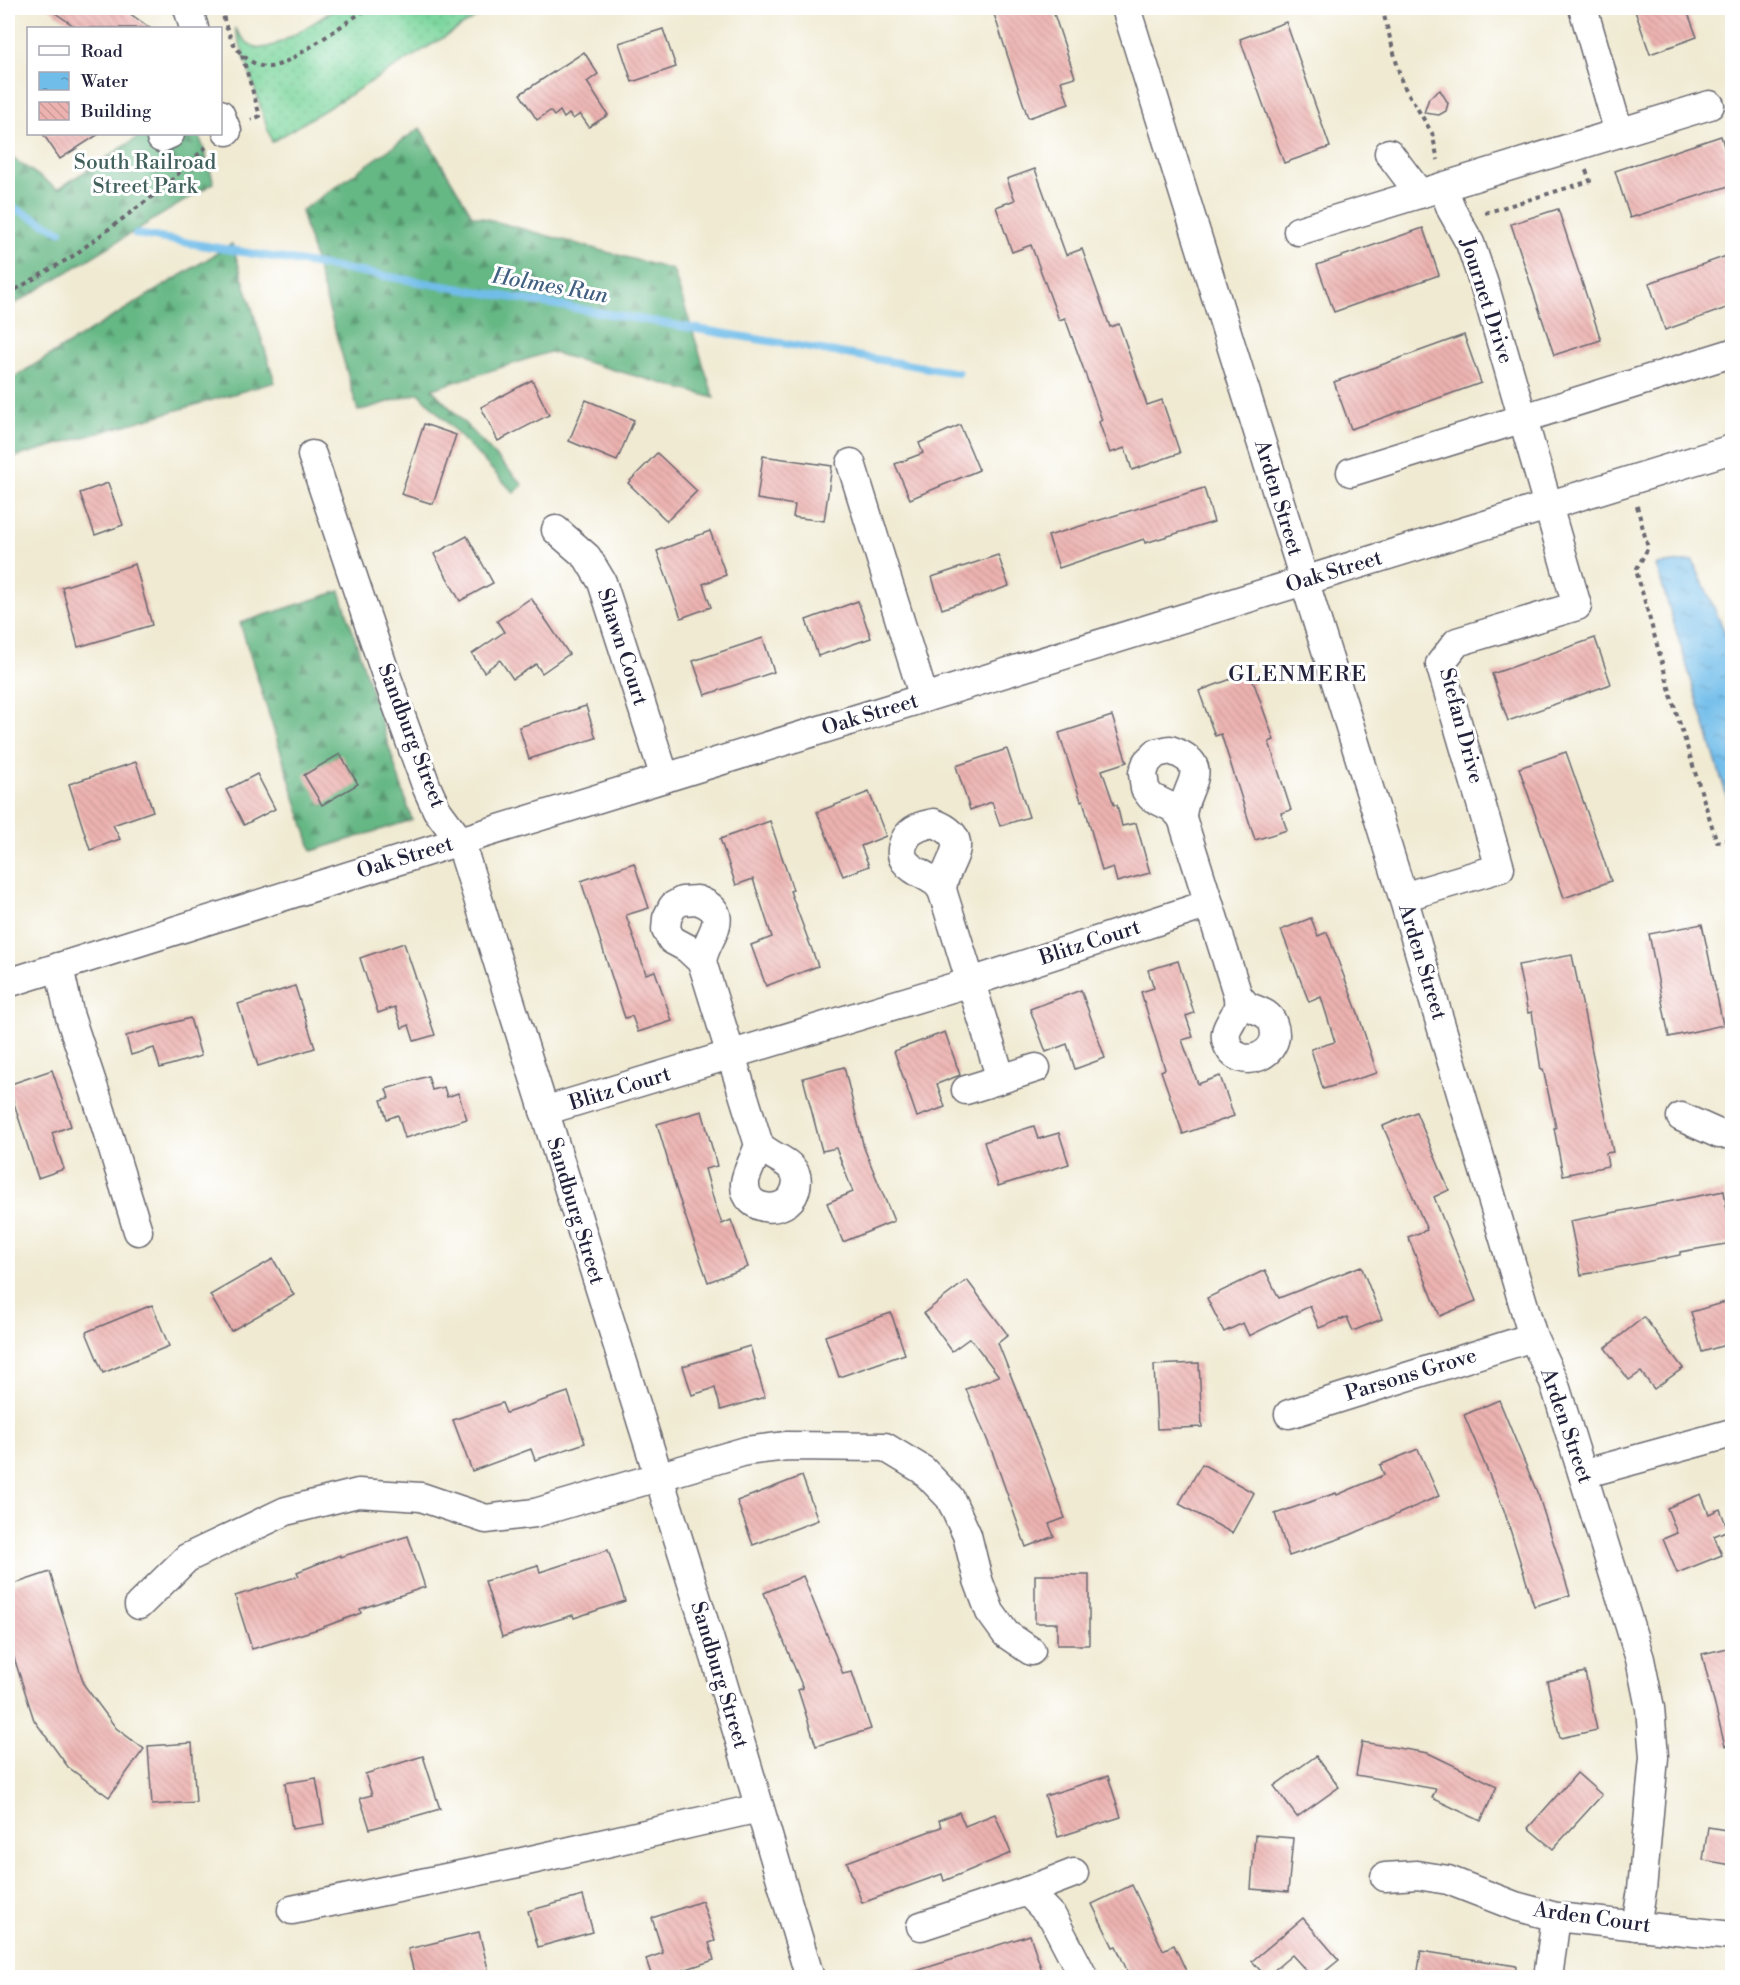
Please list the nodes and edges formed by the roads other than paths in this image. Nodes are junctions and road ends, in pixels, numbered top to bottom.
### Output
1 (188, 8) edge
2 (1126, 8) edge
3 (1583, 8) edge
4 (194, 27) edge
5 (1710, 105) dead end
6 (1618, 133) junction
7 (1389, 153) dead end
8 (1431, 190) junction
9 (1298, 231) dead end
10 (1732, 353) edge
11 (1522, 418) junction
12 (1732, 448) edge
13 (312, 455) dead end
14 (851, 463) dead end
15 (1351, 472) dead end
16 (1549, 506) junction
17 (556, 530) dead end
18 (1304, 581) junction
19 (924, 698) junction
20 (665, 778) junction
21 (1182, 818) dead end
22 (460, 841) junction
23 (942, 890) dead end
24 (1403, 897) junction
25 (1209, 904) junction
26 (702, 962) dead end
27 (59, 967) junction
28 (970, 982) junction
29 (8, 983) edge
30 (1238, 996) dead end
31 (731, 1055) junction
32 (1036, 1068) dead end
33 (1001, 1079) junction
34 (966, 1090) dead end
35 (544, 1111) junction
36 (1681, 1117) dead end
37 (1732, 1134) edge
38 (759, 1145) dead end
39 (138, 1231) dead end
40 (1533, 1337) junction
41 (1289, 1414) dead end
42 (1732, 1433) edge
43 (1583, 1474) junction
44 (658, 1476) junction
45 (139, 1605) dead end
46 (1031, 1651) dead end
47 (759, 1808) junction
48 (1074, 1874) dead end
49 (1385, 1877) dead end
50 (1027, 1891) junction
51 (292, 1910) dead end
52 (1556, 1917) junction
53 (921, 1926) dead end
54 (1636, 1926) junction
55 (1732, 1936) edge
56 (810, 1977) edge
57 (1084, 1977) edge
58 (1548, 1977) edge

1 - 4 street
2 - 18 street, Arden Street
3 - 6 street
5 - 6 street
6 - 8 street
7 - 8 street, Journet Drive
8 - 9 street
8 - 11 street, Journet Drive
10 - 11 street
11 - 15 street
11 - 16 street, Journet Drive
12 - 16 street, Oak Street
13 - 22 street, Sandburg Street
14 - 19 street
16 - 18 street, Oak Street
16 - 24 street, Stefan Drive
17 - 20 street, Shawn Court
18 - 19 street, Oak Street
18 - 24 street, Arden Street
19 - 20 street, Oak Street
20 - 22 street, Oak Street
21 - 25 street
22 - 27 street, Oak Street
22 - 35 street, Sandburg Street
23 - 28 street
24 - 40 street, Arden Street
25 - 28 street, Blitz Court
25 - 30 street
26 - 31 street
27 - 29 street, Oak Street
27 - 39 street
28 - 31 street, Blitz Court
28 - 33 street
31 - 35 street, Blitz Court
31 - 38 street
32 - 33 street
33 - 34 street
35 - 44 street, Sandburg Street
36 - 37 street
40 - 41 street, Parsons Grove
40 - 43 street, Arden Street
42 - 43 street
43 - 54 street, Arden Street
44 - 45 street
44 - 46 street
44 - 47 street, Sandburg Street
47 - 51 street
47 - 56 street, Sandburg Street
48 - 50 street
49 - 52 street, Arden Court
50 - 53 street
50 - 57 street
52 - 54 street, Arden Court
52 - 58 street
54 - 55 street, Arden Court

